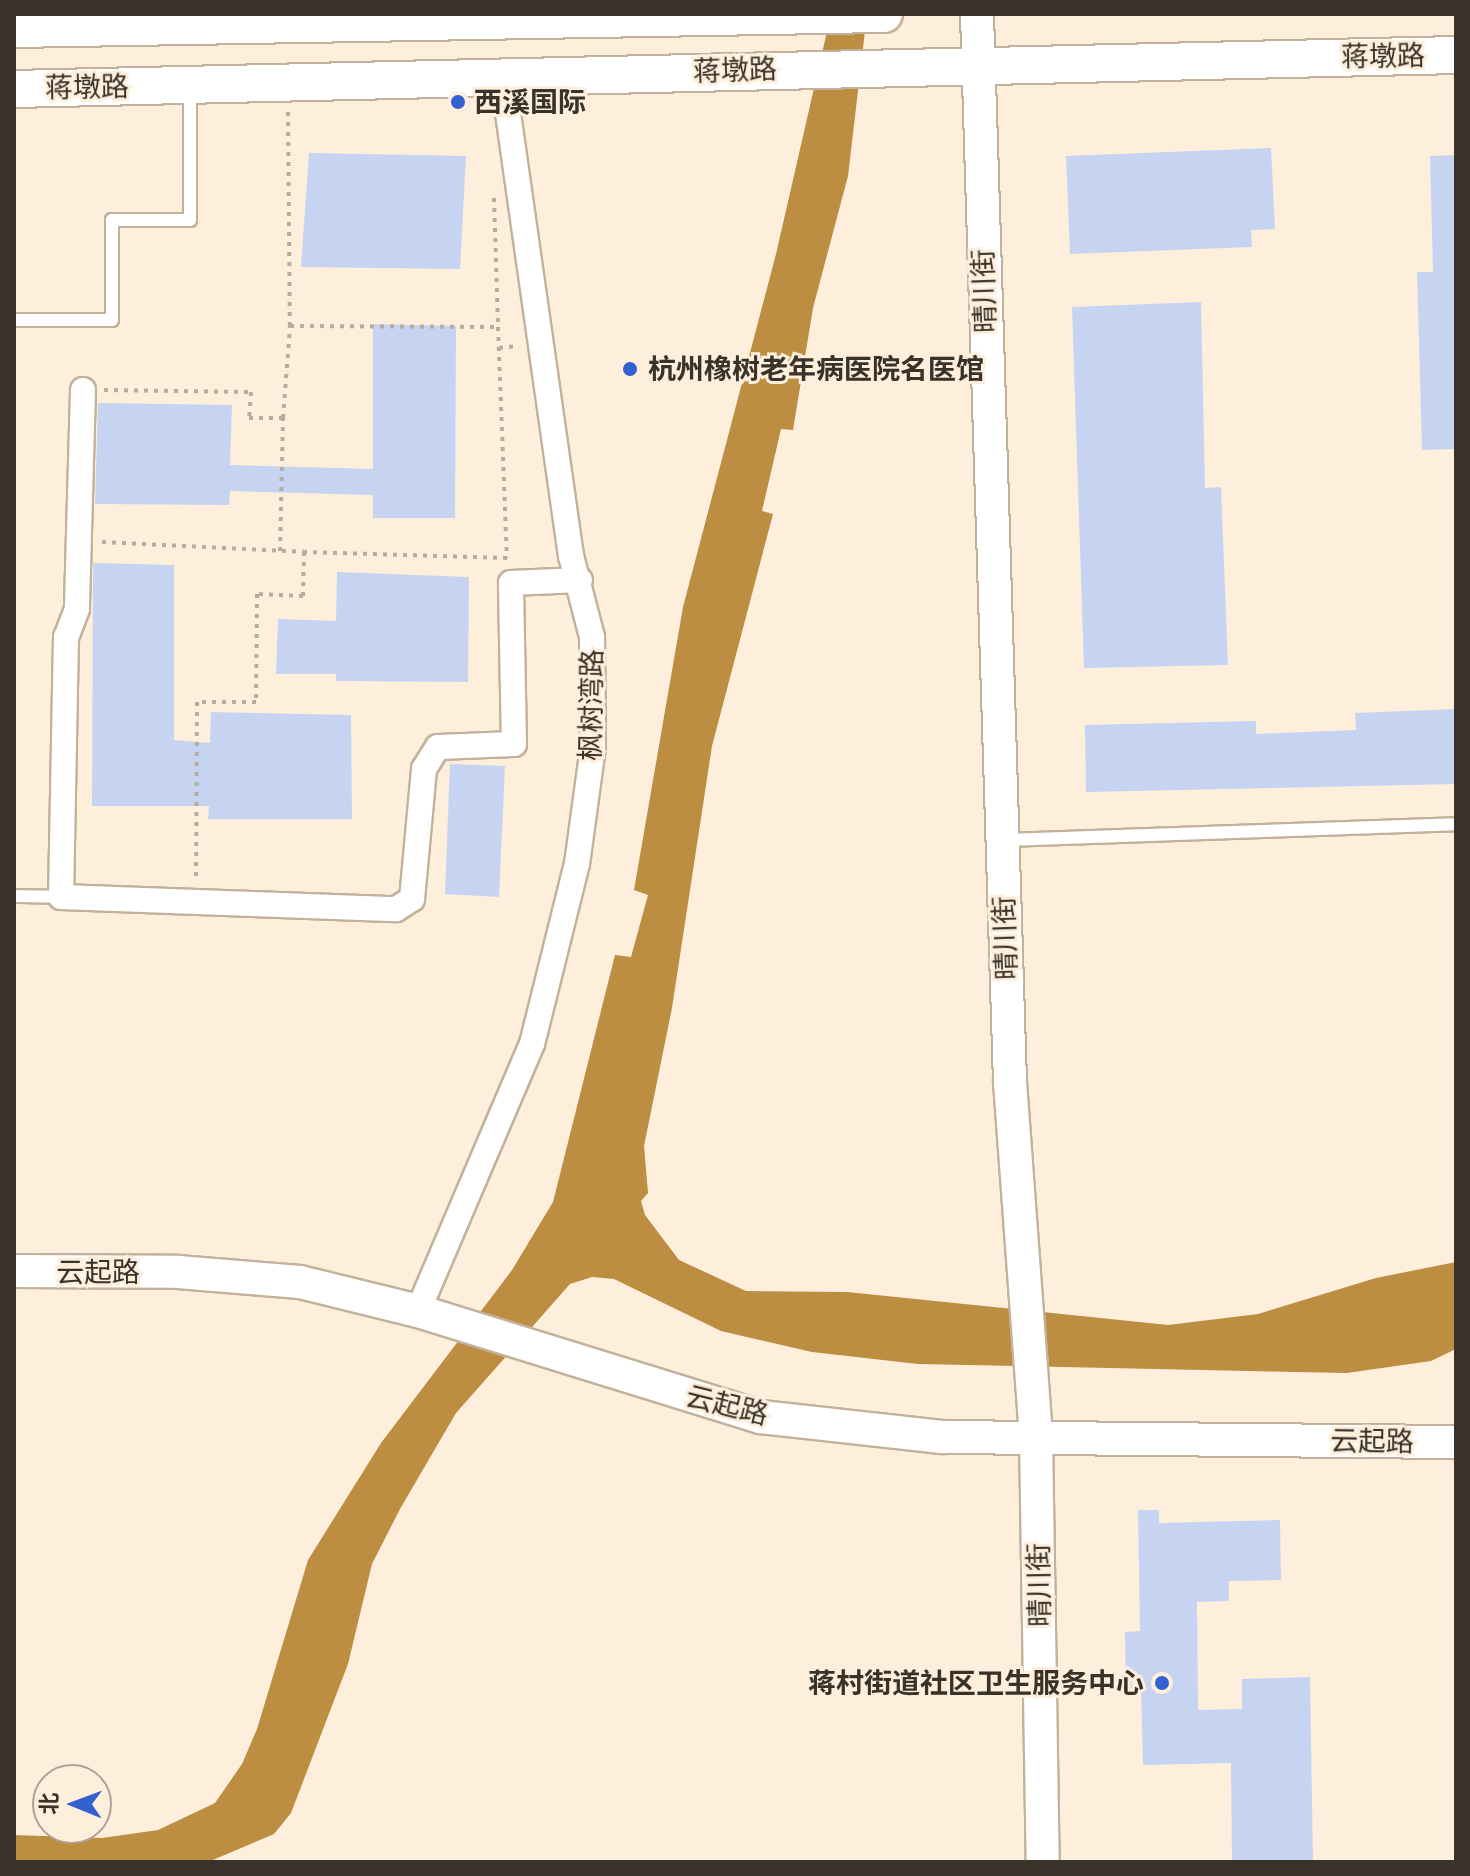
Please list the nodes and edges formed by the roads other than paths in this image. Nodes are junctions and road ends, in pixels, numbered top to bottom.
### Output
1 (884, 14) edge
2 (977, 14) edge
3 (14, 29) edge
4 (1456, 55) edge
5 (977, 64) junction
6 (503, 76) junction
7 (190, 84) junction
8 (14, 89) edge
9 (14, 320) edge
10 (83, 390) road end
11 (580, 580) junction
12 (1456, 824) edge
13 (1002, 840) junction
14 (14, 896) edge
15 (61, 897) junction
16 (14, 1271) edge
17 (418, 1311) junction
18 (1036, 1436) junction
19 (1456, 1442) edge
20 (1043, 1862) edge

1 - 3 main road, 蒋墩路
2 - 5 street, 晴川街
4 - 5 main road, 蒋墩路
5 - 6 main road, 蒋墩路
5 - 13 street, 晴川街
6 - 7 main road, 蒋墩路
6 - 11 street, 枫树湾路
7 - 8 main road, 蒋墩路
7 - 9 lane
10 - 15 street
11 - 15 street
11 - 17 street, 枫树湾路
12 - 13 lane
13 - 18 street, 晴川街
14 - 15 lane
16 - 17 street, 云起路
17 - 18 street, 云起路
18 - 19 street, 云起路
18 - 20 street, 晴川街

